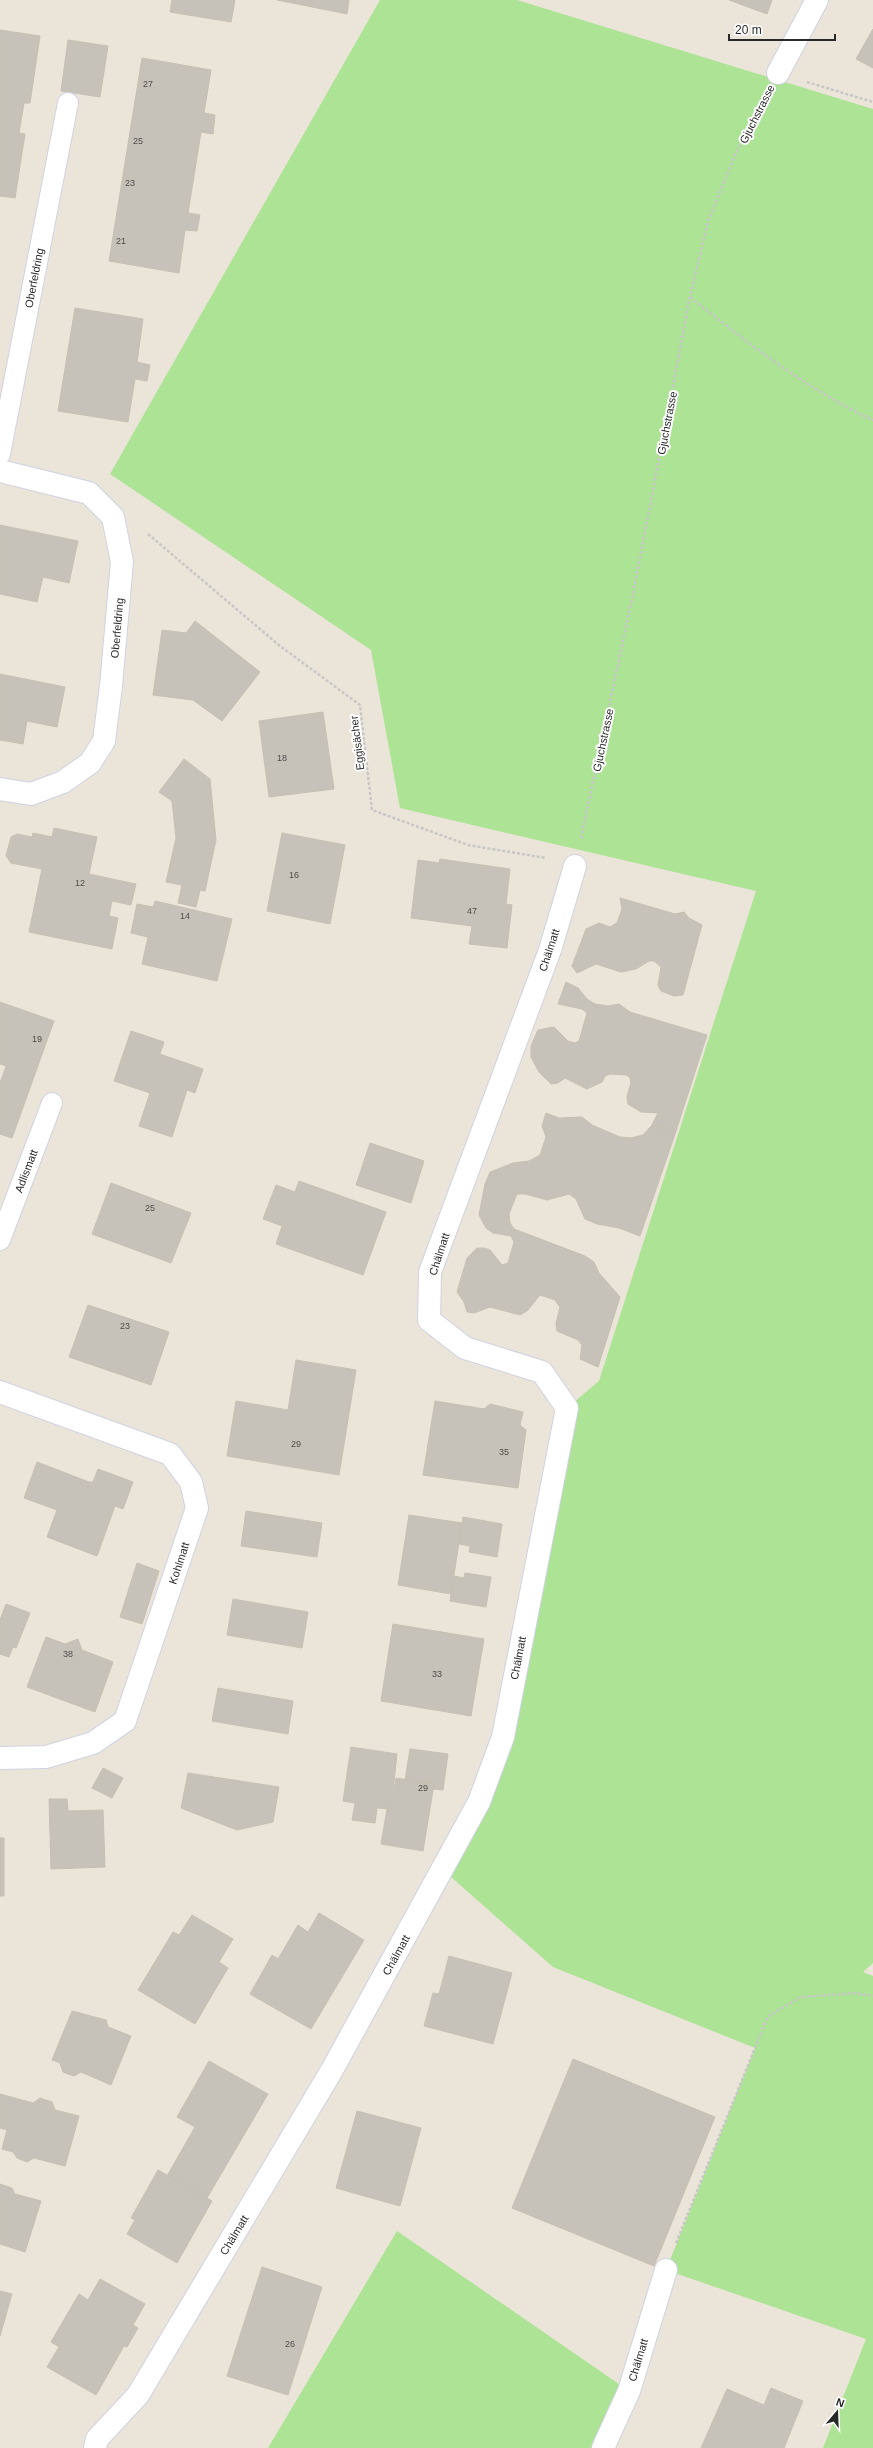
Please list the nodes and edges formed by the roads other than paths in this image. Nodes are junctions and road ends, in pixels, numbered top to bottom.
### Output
1 (817, 0) edge
2 (778, 73) road end
3 (68, 103) dead end
4 (0, 454) edge
5 (0, 471) edge
6 (0, 789) edge
7 (575, 866) road end
8 (52, 1103) dead end
9 (0, 1240) edge
10 (0, 1392) edge
11 (0, 1758) edge
12 (666, 2270) road end
13 (95, 2448) edge
14 (603, 2448) edge

1 - 2 street, Gjuchstrasse
3 - 4 lane, Oberfeldring
5 - 6 street, Oberfeldring
7 - 13 street, Chälmatt
8 - 9 lane, Adlismatt
10 - 11 street, Kohlmatt
12 - 14 street, Chälmatt

